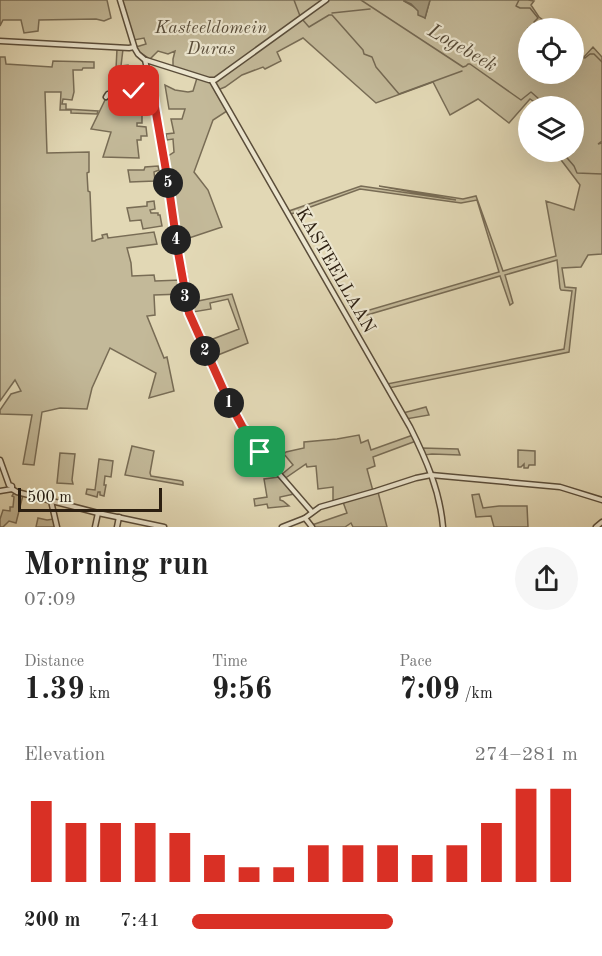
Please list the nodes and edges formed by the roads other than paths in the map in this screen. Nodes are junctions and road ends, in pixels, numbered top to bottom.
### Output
1 (120, 0) edge
2 (326, 0) edge
3 (0, 41) edge
4 (135, 47) junction
5 (146, 60) junction
6 (212, 81) junction
7 (152, 90) junction
8 (106, 97) dead end
9 (0, 460) edge
10 (431, 476) junction
11 (10, 487) junction
12 (0, 491) edge
13 (602, 500) edge
14 (51, 501) junction
15 (312, 512) junction
16 (99, 513) junction
17 (119, 517) junction
18 (305, 518) junction
19 (602, 522) edge
20 (57, 527) edge
21 (95, 527) edge
22 (117, 527) edge
23 (165, 527) edge
24 (282, 527) edge
25 (312, 527) edge
26 (443, 527) edge
27 (596, 527) edge

1 - 4 street
2 - 6 street
3 - 4 street
4 - 5 street
5 - 6 street
5 - 7 street
6 - 10 street, KASTEELLAAN
7 - 8 street
7 - 15 street
9 - 11 street
10 - 13 street
10 - 15 street
10 - 26 street, KASTEELLAAN
11 - 12 street
11 - 14 street
14 - 16 street
14 - 20 street
15 - 18 street
16 - 17 street
16 - 21 street
17 - 22 street
17 - 23 street
18 - 24 street
18 - 25 street
19 - 27 street

